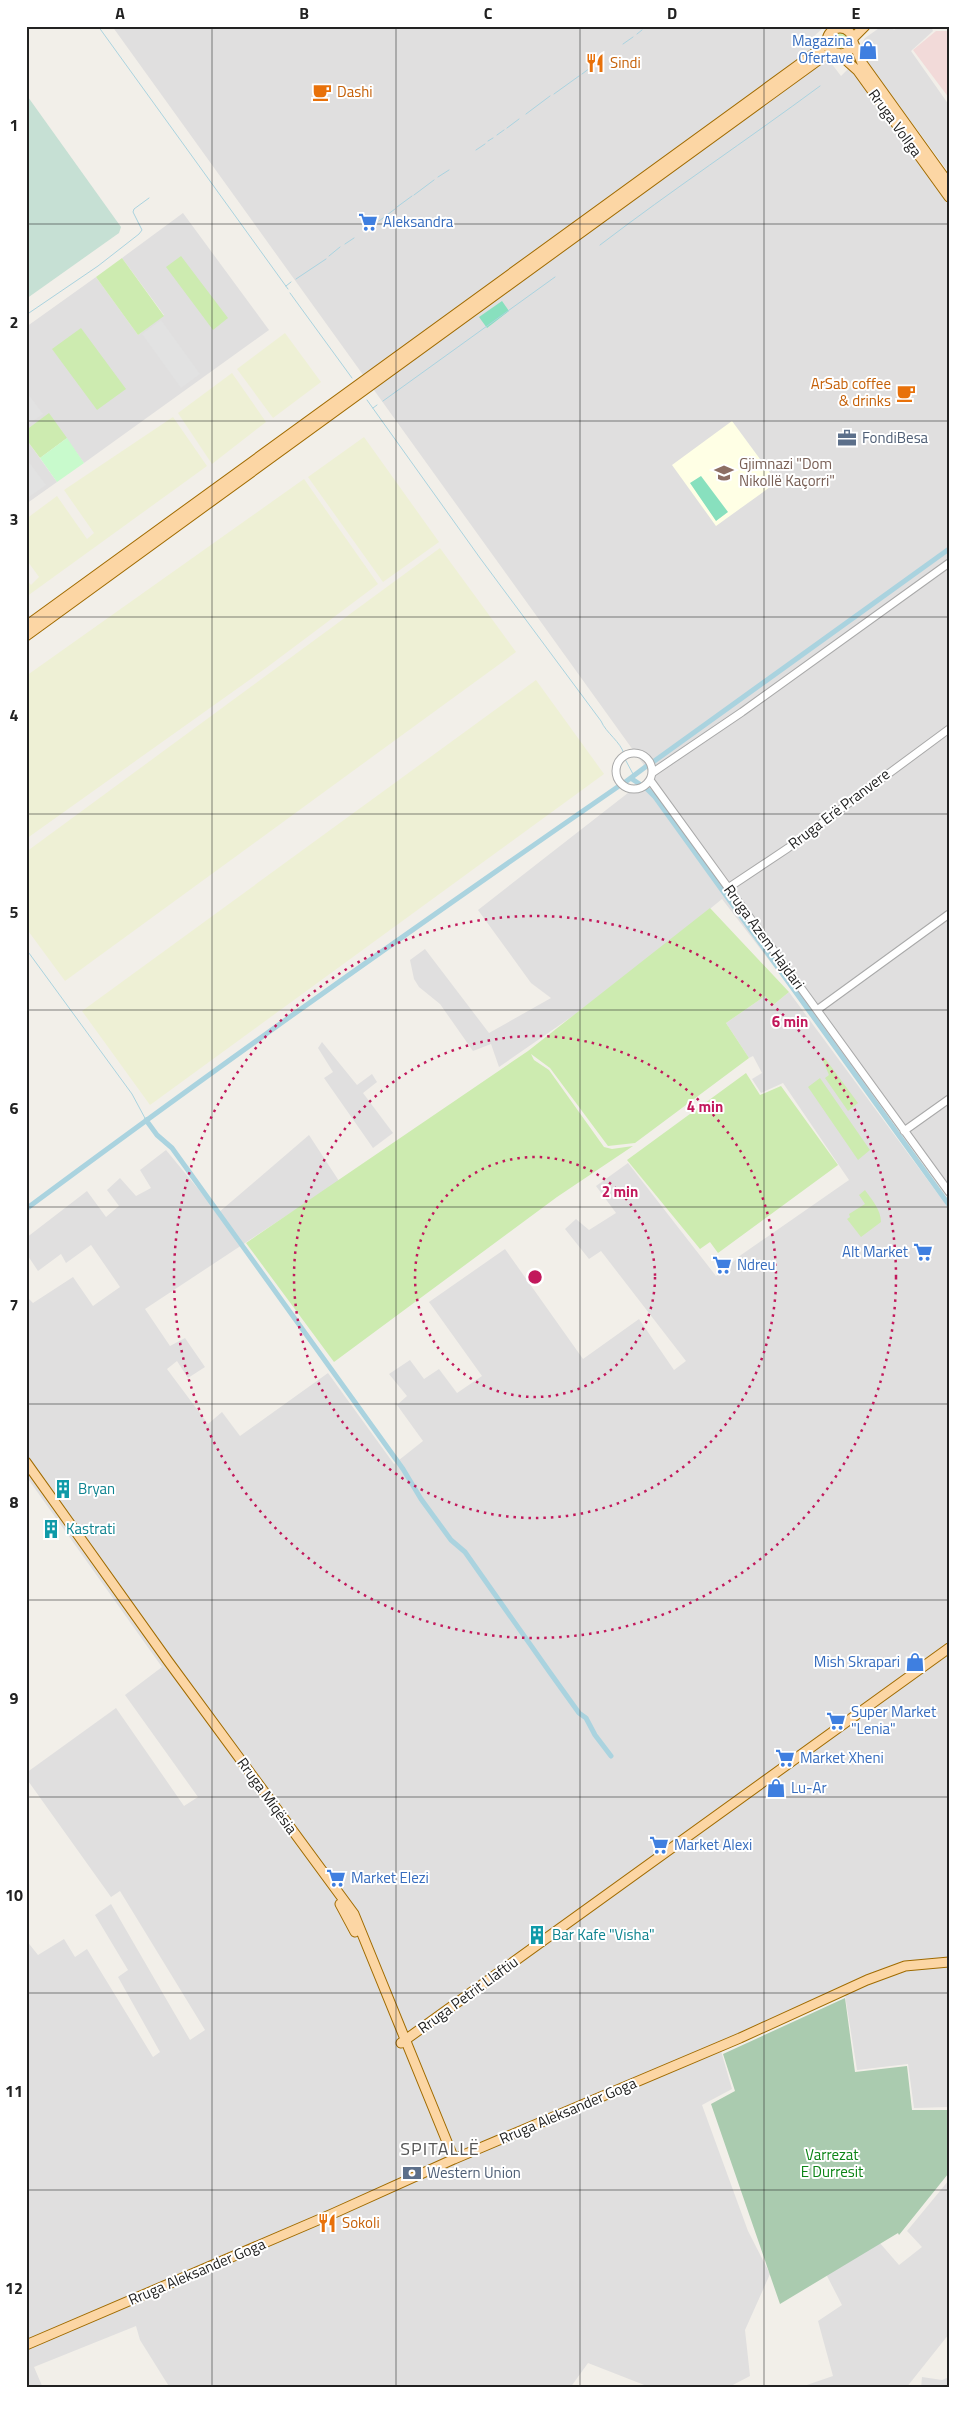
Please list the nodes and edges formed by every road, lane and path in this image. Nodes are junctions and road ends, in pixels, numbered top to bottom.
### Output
1 (866, 26) edge
2 (848, 28) edge
3 (853, 40) junction
4 (827, 41) junction
5 (836, 53) junction
6 (949, 184) edge
7 (949, 197) edge
8 (949, 563) edge
9 (26, 626) edge
10 (26, 636) edge
11 (949, 729) edge
12 (651, 776) junction
13 (728, 888) junction
14 (949, 914) edge
15 (817, 1010) junction
16 (949, 1099) edge
17 (904, 1131) junction
18 (949, 1192) edge
19 (26, 1462) edge
20 (26, 1471) edge
21 (949, 1648) edge
22 (949, 1962) edge
23 (402, 2042) junction
24 (452, 2160) junction
25 (26, 2345) edge

1 - 3 main road
2 - 3 main road
2 - 4 main road
3 - 5 main road
3 - 6 main road, Rruga Vollga
4 - 5 main road
4 - 9 main road
5 - 7 main road, Rruga Vollga
5 - 10 main road
8 - 12 street
11 - 13 street, Rruga Erë Pranvere
12 - 12 street, Rruga Azem Hajdari
12 - 13 street, Rruga Azem Hajdari
13 - 15 street, Rruga Azem Hajdari
14 - 15 street
15 - 17 street, Rruga Azem Hajdari
16 - 17 street
17 - 18 street, Rruga Azem Hajdari
19 - 23 main road, Rruga Miqësia
20 - 23 main road, Rruga Miqësia
21 - 23 main road, Rruga Petrit Llaftiu
22 - 24 main road, Rruga Aleksander Goga
23 - 24 main road, Rruga Miqësia
24 - 25 main road, Rruga Aleksander Goga

